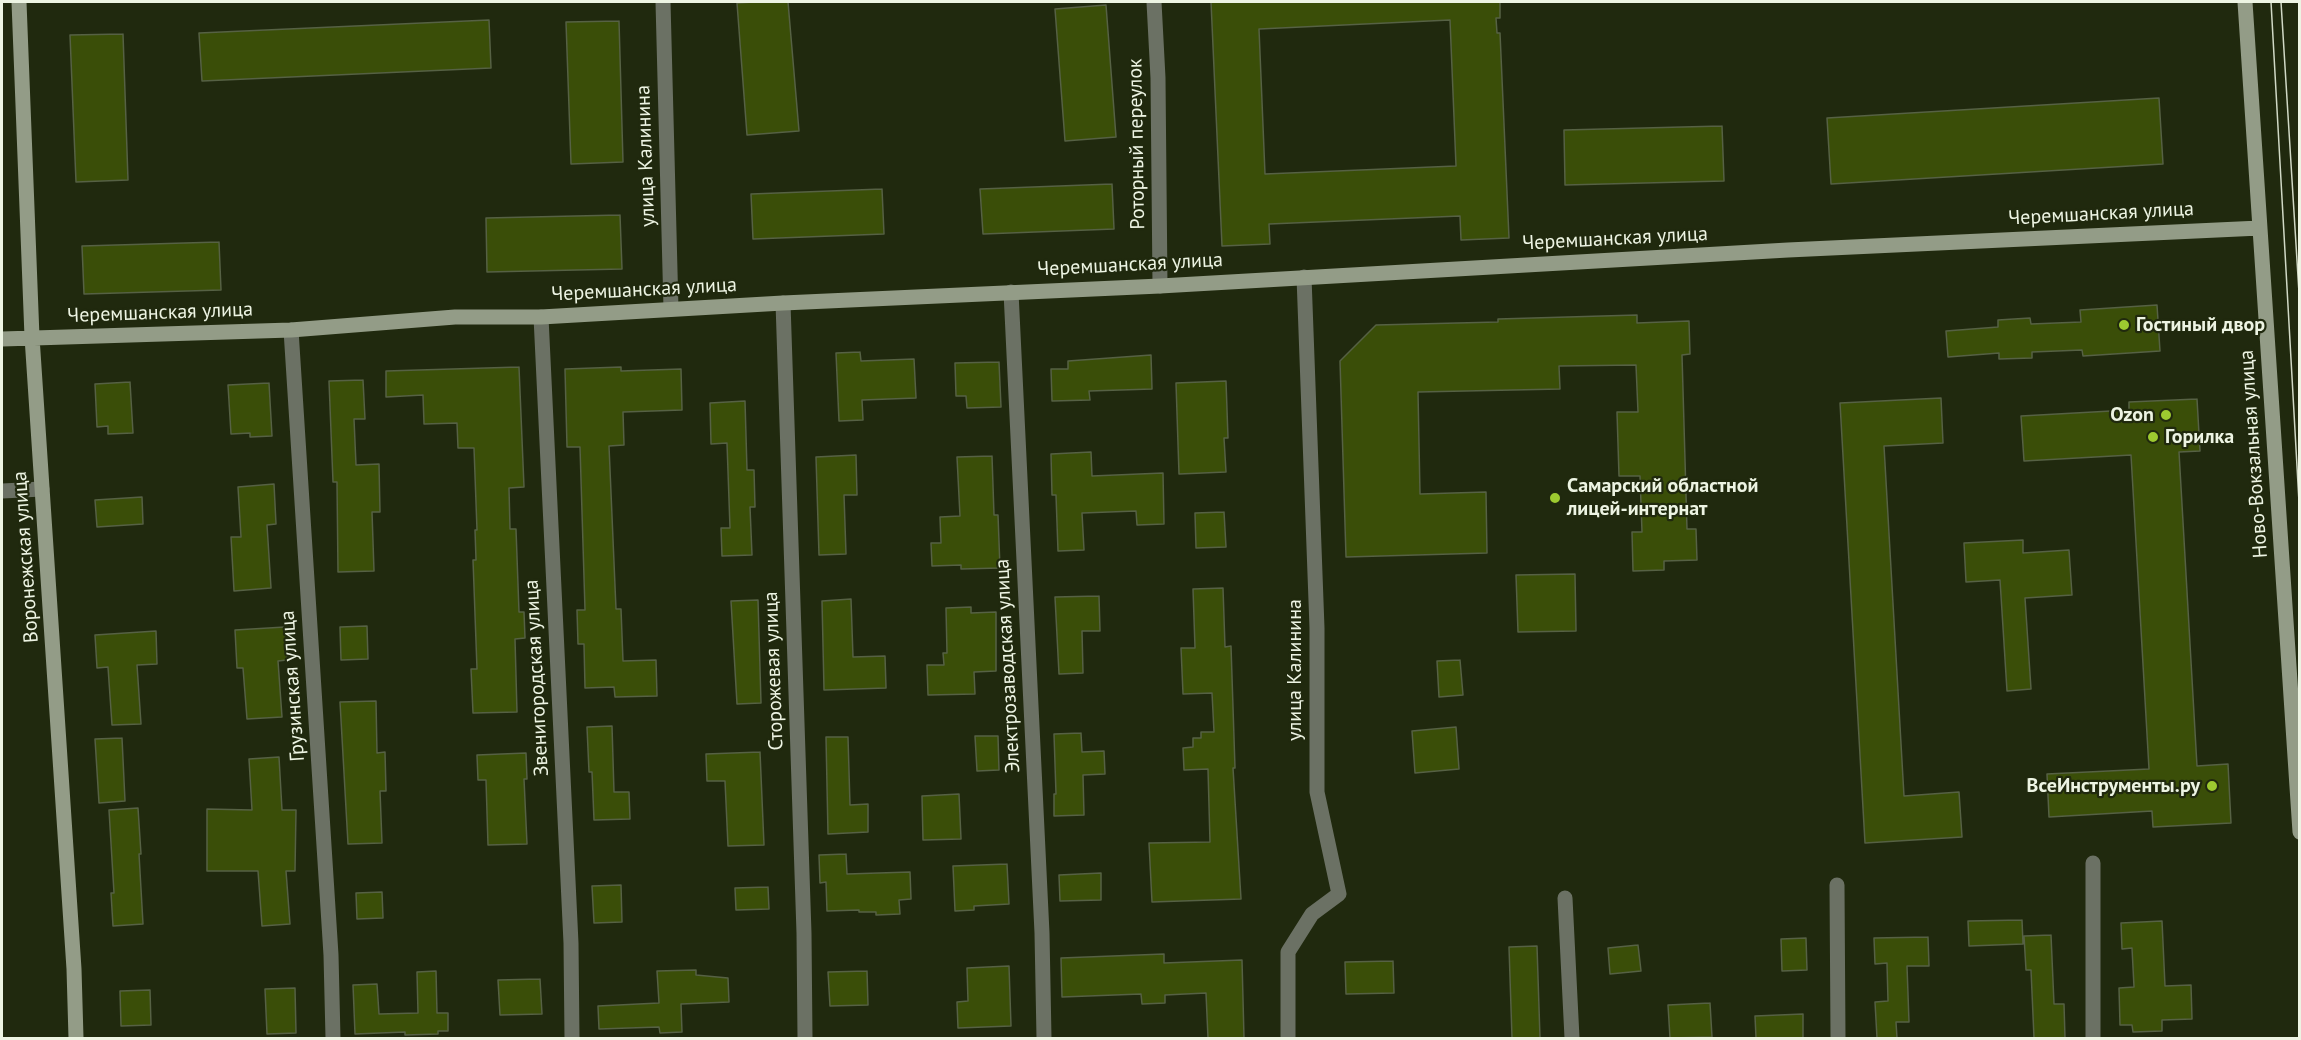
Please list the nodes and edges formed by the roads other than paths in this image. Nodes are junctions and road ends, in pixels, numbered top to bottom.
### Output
1 (19, 2) edge
2 (663, 2) edge
3 (1154, 2) edge
4 (2246, 2) edge
5 (2260, 228) junction
6 (1304, 277) junction
7 (1160, 286) junction
8 (1011, 292) junction
9 (783, 303) junction
10 (671, 309) junction
11 (541, 316) junction
12 (291, 330) junction
13 (32, 337) junction
14 (2, 339) edge
15 (42, 489) junction
16 (2, 491) edge
17 (2300, 832) edge
18 (2093, 863) dead end
19 (1838, 885) dead end
20 (1565, 898) dead end
21 (76, 1038) edge
22 (333, 1038) edge
23 (572, 1038) edge
24 (805, 1038) edge
25 (1044, 1038) edge
26 (1288, 1038) edge
27 (1572, 1038) edge
28 (1838, 1038) edge
29 (2093, 1038) edge

1 - 13 street, Воронежская улица
2 - 10 street, улица Калинина
3 - 7 street, Роторный переулок
4 - 5 street, Ново-Вокзальная улица
5 - 6 street, Черемшанская улица
5 - 17 street, Ново-Вокзальная улица
6 - 7 street, Черемшанская улица
6 - 26 street, улица Калинина
7 - 8 street, Черемшанская улица
8 - 9 street, Черемшанская улица
8 - 25 street, Электрозаводская улица
9 - 10 street, Черемшанская улица
9 - 24 street, Сторожевая улица
10 - 11 street, Черемшанская улица
11 - 12 street, Черемшанская улица
11 - 23 street, Звенигородская улица
12 - 13 street, Черемшанская улица
12 - 22 street, Грузинская улица
13 - 14 street, Черемшанская улица
13 - 15 street, Воронежская улица
15 - 16 street
15 - 21 street, Воронежская улица
18 - 29 street
19 - 28 street
20 - 27 street

